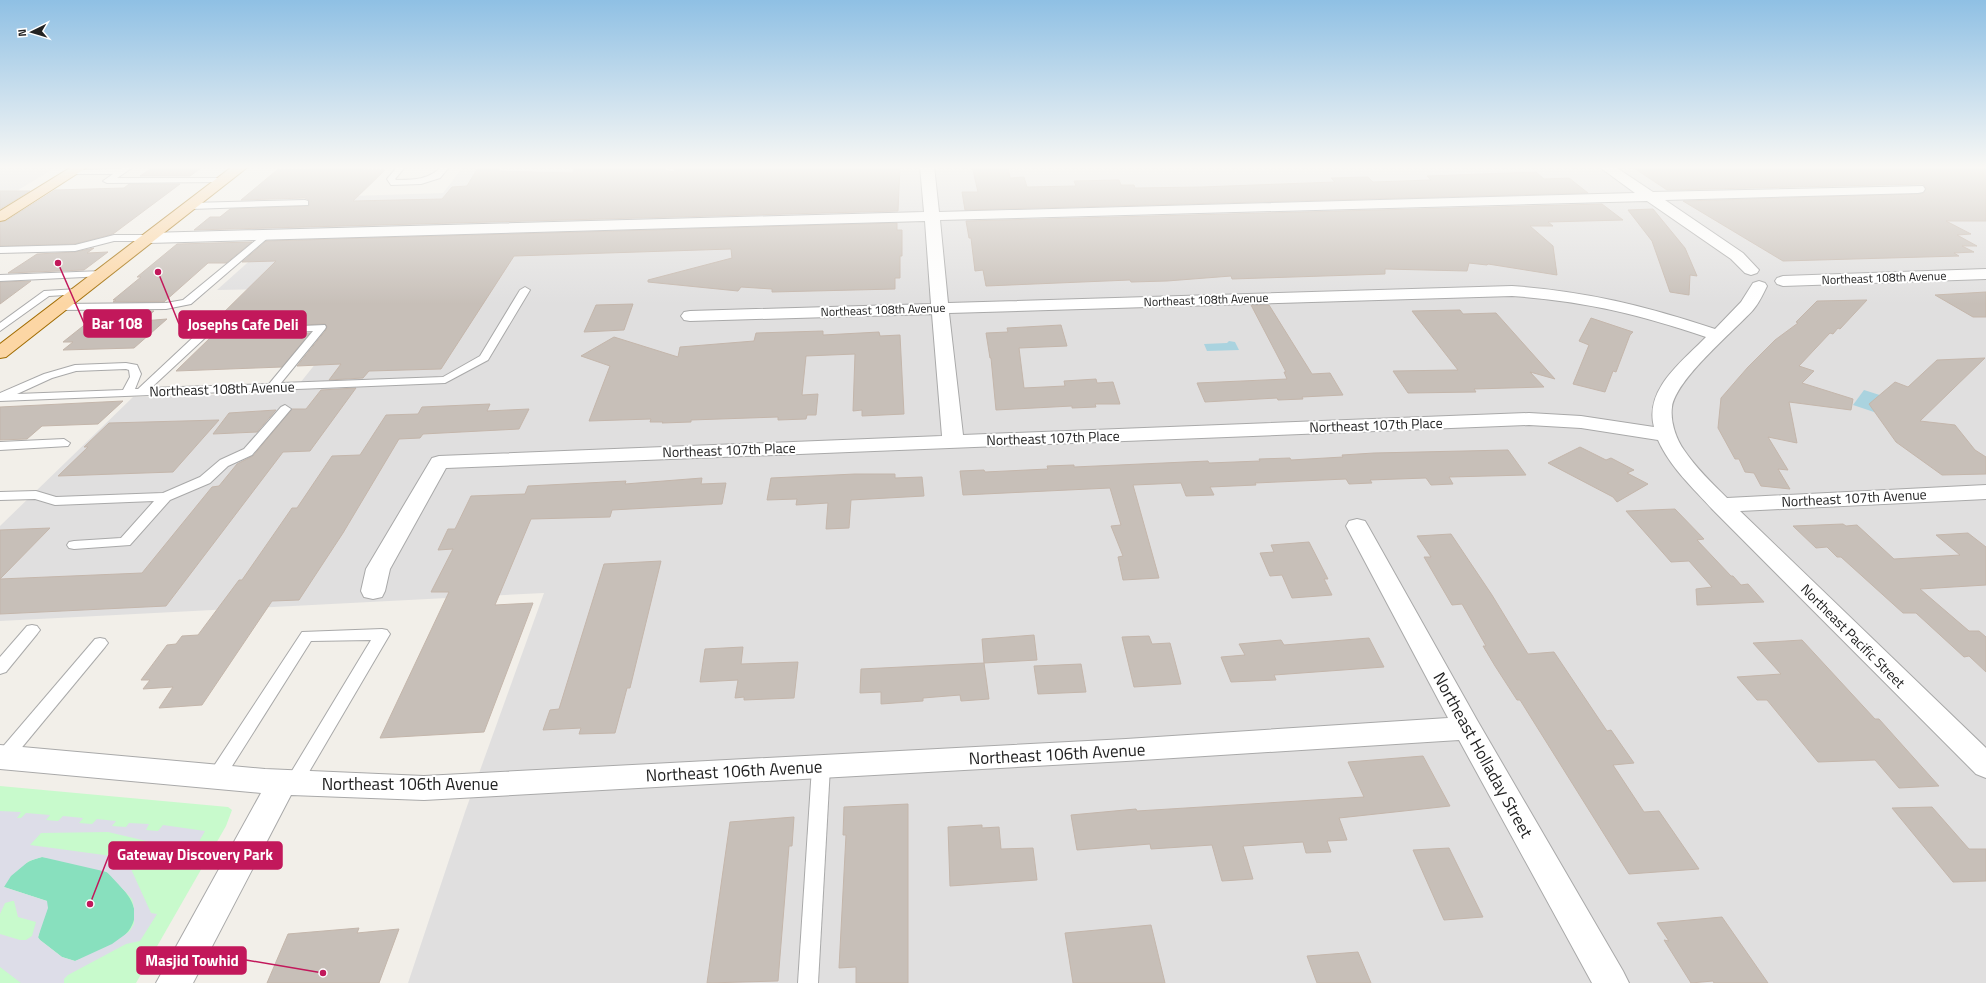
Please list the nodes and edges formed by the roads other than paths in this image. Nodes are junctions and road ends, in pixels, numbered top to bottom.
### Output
1 (183, 212) edge
2 (931, 212) edge
3 (1049, 212) edge
4 (1673, 212) edge
5 (931, 215) junction
6 (267, 234) junction
7 (149, 238) junction
8 (0, 250) edge
9 (102, 274) junction
10 (1986, 274) edge
11 (0, 278) edge
12 (1755, 278) junction
13 (525, 290) dead end
14 (78, 292) junction
15 (59, 307) junction
16 (941, 308) junction
17 (690, 316) dead end
18 (0, 328) edge
19 (1717, 335) junction
20 (3, 348) edge
21 (272, 387) junction
22 (141, 392) junction
23 (127, 393) junction
24 (0, 398) edge
25 (285, 409) dead end
26 (1666, 435) junction
27 (953, 442) junction
28 (64, 444) dead end
29 (0, 446) edge
30 (1986, 492) edge
31 (0, 496) edge
32 (165, 497) junction
33 (1721, 505) junction
34 (1357, 526) dead end
35 (74, 545) dead end
36 (373, 591) dead end
37 (32, 630) dead end
38 (100, 643) dead end
39 (0, 668) edge
40 (1468, 728) junction
41 (2, 757) edge
42 (821, 766) junction
43 (1986, 766) edge
44 (216, 777) junction
45 (287, 784) junction
46 (174, 983) edge
47 (808, 983) edge
48 (1610, 983) edge

1 - 7 main road
2 - 5 street
3 - 5 street
4 - 12 street
5 - 6 street
5 - 16 street
6 - 7 street
6 - 15 lane
7 - 8 lane
7 - 9 main road
9 - 11 lane
9 - 14 main road
10 - 12 street, Northeast 108th Avenue
12 - 19 street, Northeast Pacific Street
13 - 21 lane, Northeast 108th Avenue
14 - 15 main road
14 - 18 lane
15 - 20 main road
16 - 17 street, Northeast 108th Avenue
16 - 19 street, Northeast 108th Avenue
16 - 27 street
19 - 26 street, Northeast Pacific Street
21 - 22 lane, Northeast 108th Avenue
21 - 22 lane
22 - 23 lane, Northeast 108th Avenue
23 - 24 lane, Northeast 108th Avenue
23 - 24 lane
25 - 32 lane
26 - 27 street, Northeast 107th Place
26 - 33 street, Northeast Pacific Street
27 - 36 street, Northeast 107th Place
28 - 29 lane
30 - 33 street, Northeast 107th Avenue
31 - 32 lane
32 - 35 lane
33 - 43 street, Northeast Pacific Street
34 - 40 street, Northeast Holladay Street
37 - 39 lane
38 - 41 lane
40 - 42 street, Northeast 106th Avenue
40 - 48 street, Northeast Holladay Street
41 - 44 street, Northeast 106th Avenue
42 - 45 street, Northeast 106th Avenue
42 - 47 lane
44 - 45 street, Northeast 106th Avenue
44 - 45 lane
45 - 46 street

